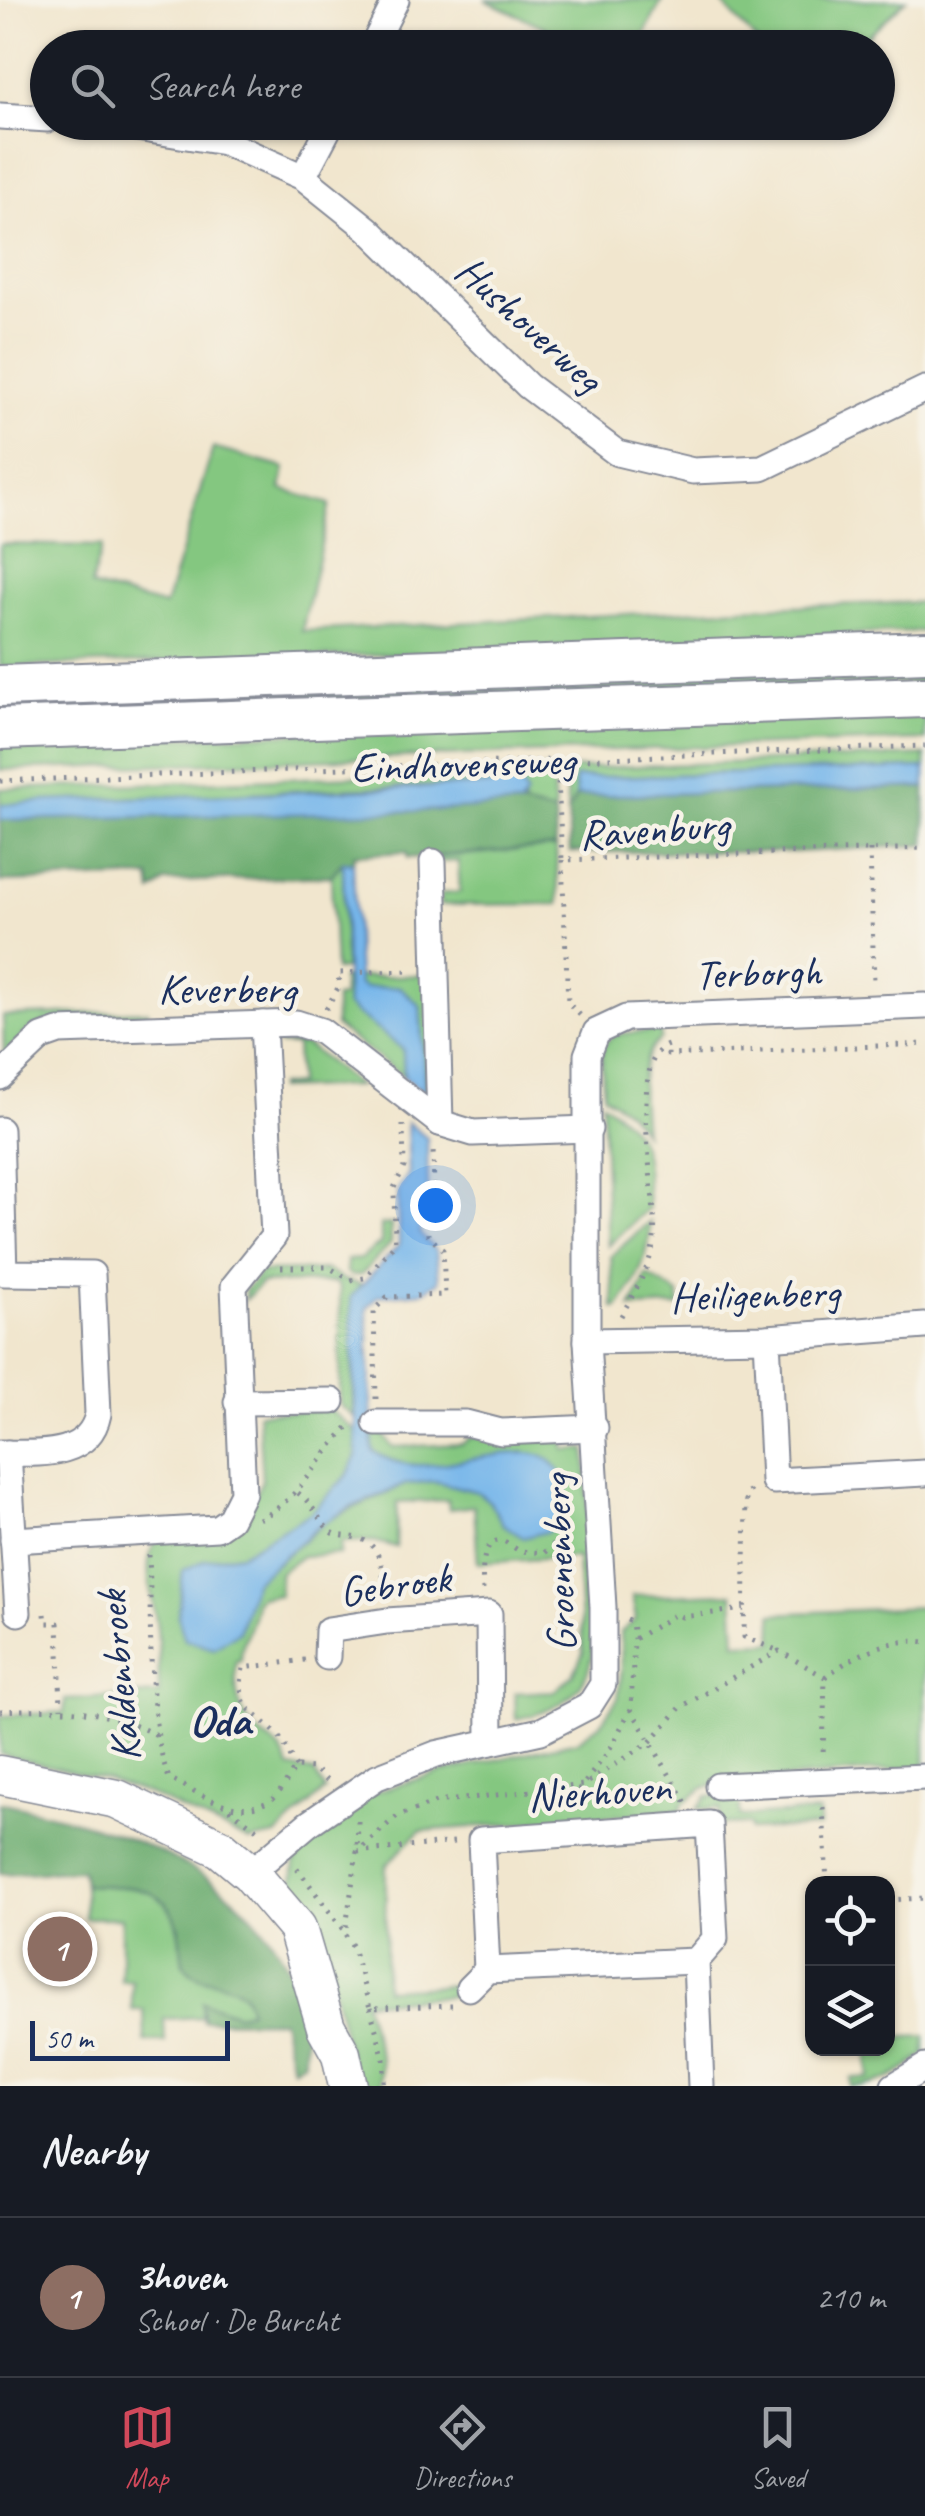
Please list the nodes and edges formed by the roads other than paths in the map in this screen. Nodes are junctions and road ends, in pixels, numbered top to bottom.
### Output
1 (396, 0) edge
2 (381, 30) edge
3 (0, 116) edge
4 (30, 118) edge
5 (211, 140) edge
6 (323, 140) edge
7 (303, 177) junction
8 (925, 389) edge
9 (925, 652) edge
10 (0, 686) edge
11 (925, 697) edge
12 (0, 730) edge
13 (432, 862) dead end
14 (925, 1006) edge
15 (263, 1024) junction
16 (596, 1032) joint
17 (0, 1077) edge
18 (440, 1123) junction
19 (588, 1129) junction
20 (0, 1130) edge
21 (925, 1326) edge
22 (767, 1338) junction
23 (597, 1340) junction
24 (332, 1401) dead end
25 (237, 1402) junction
26 (364, 1423) road end
27 (595, 1428) junction
28 (4, 1453) edge
29 (925, 1473) edge
30 (13, 1540) junction
31 (18, 1613) road end
32 (327, 1657) road end
33 (490, 1742) junction
34 (0, 1775) edge
35 (925, 1777) edge
36 (718, 1786) dead end
37 (250, 1872) junction
38 (696, 1960) junction
39 (326, 2027) junction
40 (925, 2066) edge
41 (327, 2086) edge
42 (348, 2086) edge
43 (701, 2086) edge
44 (894, 2086) edge

1 - 2 street
3 - 4 street
5 - 7 street, Hushoverweg
6 - 7 street
7 - 8 street, Hushoverweg
9 - 10 main road
11 - 12 main road, Eindhovenseweg
13 - 18 street
14 - 16 street, Terborgh
15 - 17 street, Keverberg
15 - 18 street, Keverberg
15 - 25 street
16 - 19 street, Groenenberg
18 - 19 street, Keverberg
19 - 23 street, Groenenberg
20 - 28 street
21 - 22 street, Heiligenberg
22 - 23 street, Heiligenberg
22 - 29 street
23 - 27 street, Groenenberg
24 - 25 street
25 - 30 street
26 - 27 street
27 - 33 street, Groenenberg
28 - 30 street
30 - 31 street
32 - 33 street, Gebroek
33 - 37 street, Groenenberg
34 - 37 street
35 - 36 street
37 - 39 street
38 - 38 street, Nierhoven
38 - 43 street, Nierhoven
39 - 41 street
39 - 42 street
40 - 44 street

